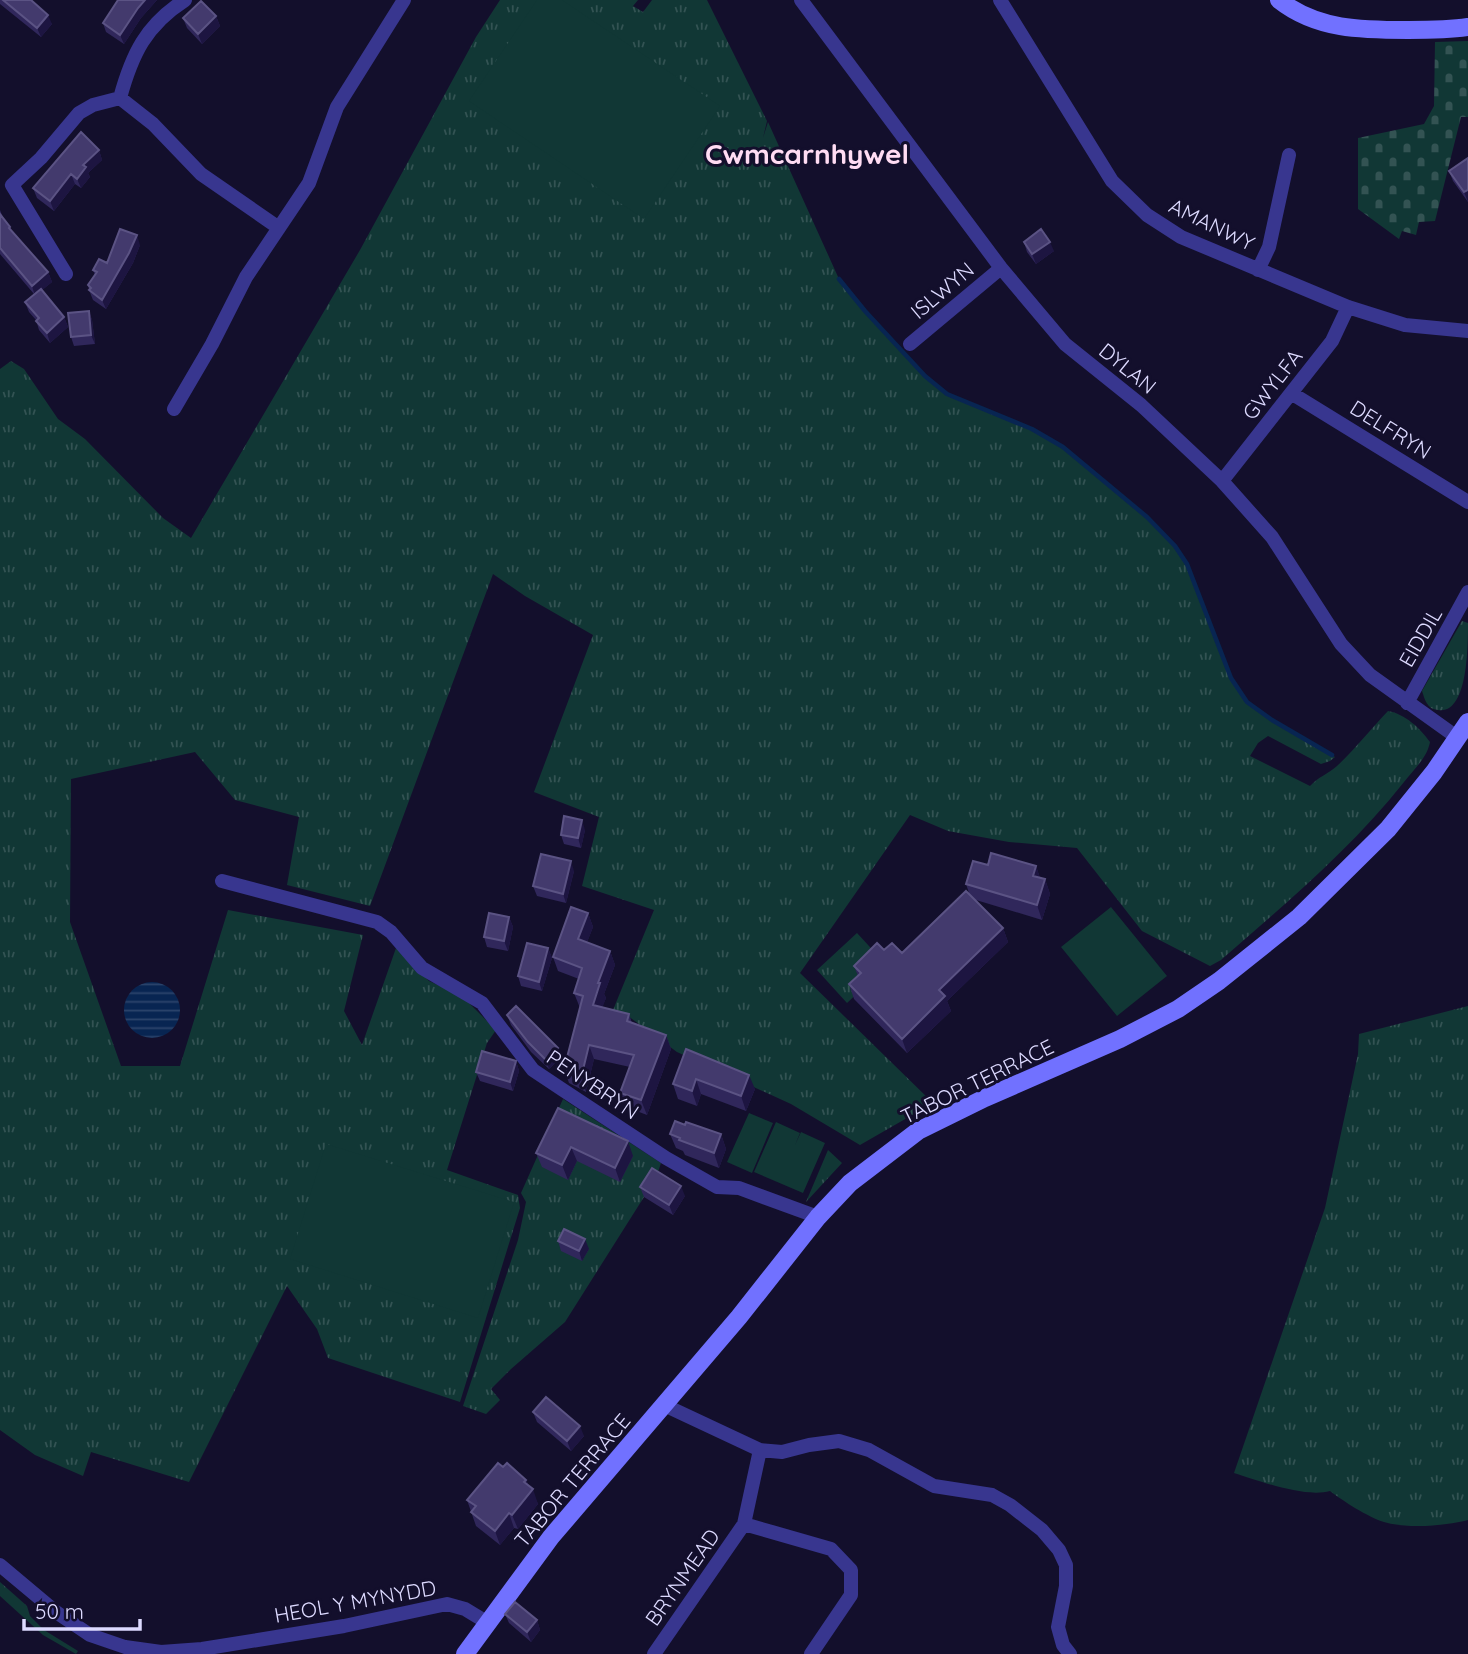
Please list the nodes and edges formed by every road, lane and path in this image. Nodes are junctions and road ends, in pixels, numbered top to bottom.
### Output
1 (185, 0) edge
2 (404, 0) edge
3 (801, 0) edge
4 (1000, 0) edge
5 (1279, 0) edge
6 (1468, 27) edge
7 (120, 98) junction
8 (1289, 155) dead end
9 (279, 228) junction
10 (1001, 268) junction
11 (1258, 270) junction
12 (66, 274) dead end
13 (1348, 307) junction
14 (1468, 331) edge
15 (910, 344) dead end
16 (1291, 393) junction
17 (174, 409) dead end
18 (1222, 481) junction
19 (1468, 502) edge
20 (1468, 592) edge
21 (1407, 703) junction
22 (1468, 722) edge
23 (1458, 738) junction
24 (222, 881) dead end
25 (818, 1217) junction
26 (664, 1405) junction
27 (760, 1450) junction
28 (744, 1524) junction
29 (0, 1565) edge
30 (488, 1623) junction
31 (202, 1651) edge
32 (465, 1654) edge
33 (654, 1654) edge
34 (811, 1654) edge
35 (1070, 1654) edge

1 - 7 street
2 - 9 street
3 - 10 street, DYLAN
4 - 11 street, AMANWY
5 - 6 main road
7 - 9 street
7 - 12 street
8 - 11 street
9 - 17 street
10 - 15 street, ISLWYN
10 - 18 street, DYLAN
11 - 13 street, AMANWY
13 - 14 street, AMANWY
13 - 16 street, GWYLFA
16 - 18 street, GWYLFA
16 - 19 street, DELFRYN
18 - 21 street, DYLAN
20 - 21 street, EIDDIL
21 - 23 street, DYLAN
22 - 23 main road, TABOR TERRACE
23 - 25 main road, TABOR TERRACE
24 - 25 street, PENYBRYN
25 - 26 main road, TABOR TERRACE
26 - 27 street
26 - 30 main road, TABOR TERRACE
27 - 28 street, BRYNMEAD
27 - 35 street
28 - 33 street, BRYNMEAD
28 - 34 street, BRYNMEAD
29 - 31 street, HEOL Y MYNYDD
30 - 31 street, HEOL Y MYNYDD
30 - 32 main road, TABOR TERRACE

